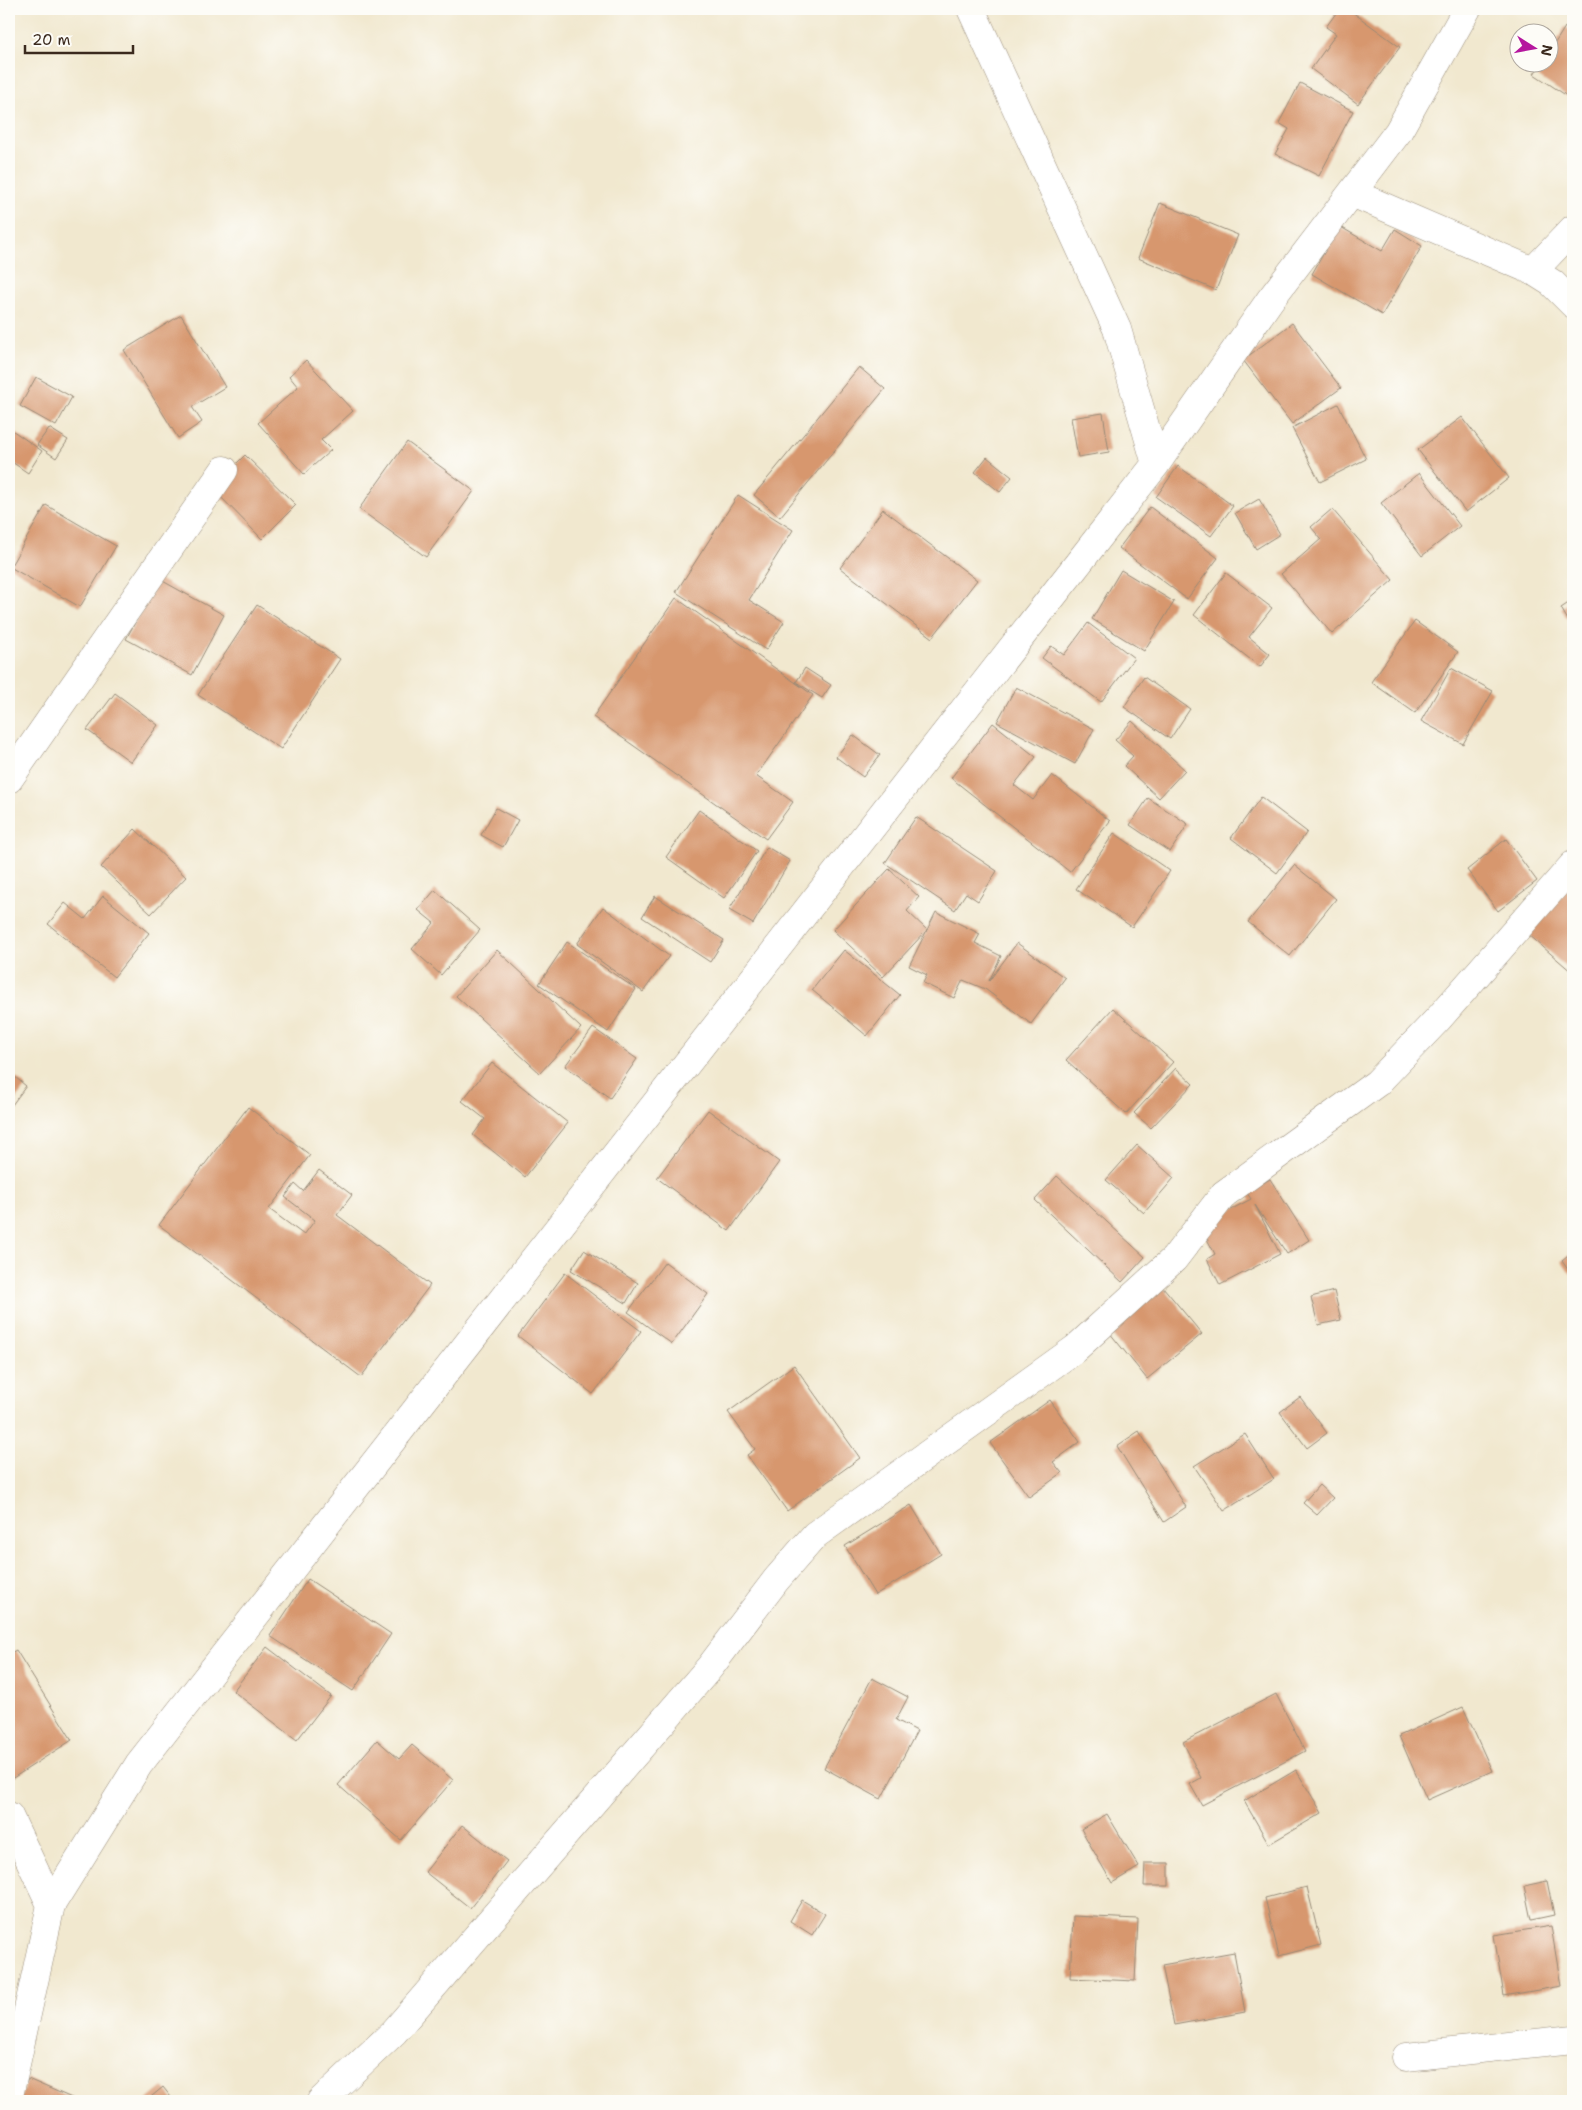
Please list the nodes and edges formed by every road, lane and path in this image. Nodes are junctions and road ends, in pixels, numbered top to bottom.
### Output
1 (971, 9) edge
2 (1467, 9) edge
3 (1352, 193) junction
4 (1573, 229) edge
5 (1533, 271) junction
6 (1573, 304) edge
7 (1156, 464) junction
8 (224, 470) dead end
9 (9, 779) edge
10 (1573, 865) edge
11 (9, 1816) edge
12 (51, 1905) junction
13 (1573, 2039) edge
14 (1406, 2057) dead end
15 (9, 2096) edge
16 (321, 2101) edge

1 - 7 street
2 - 3 street
3 - 5 street
3 - 7 street
4 - 5 street
5 - 6 street
7 - 12 street
8 - 9 street
10 - 16 street
11 - 12 street
12 - 15 street
13 - 14 street

